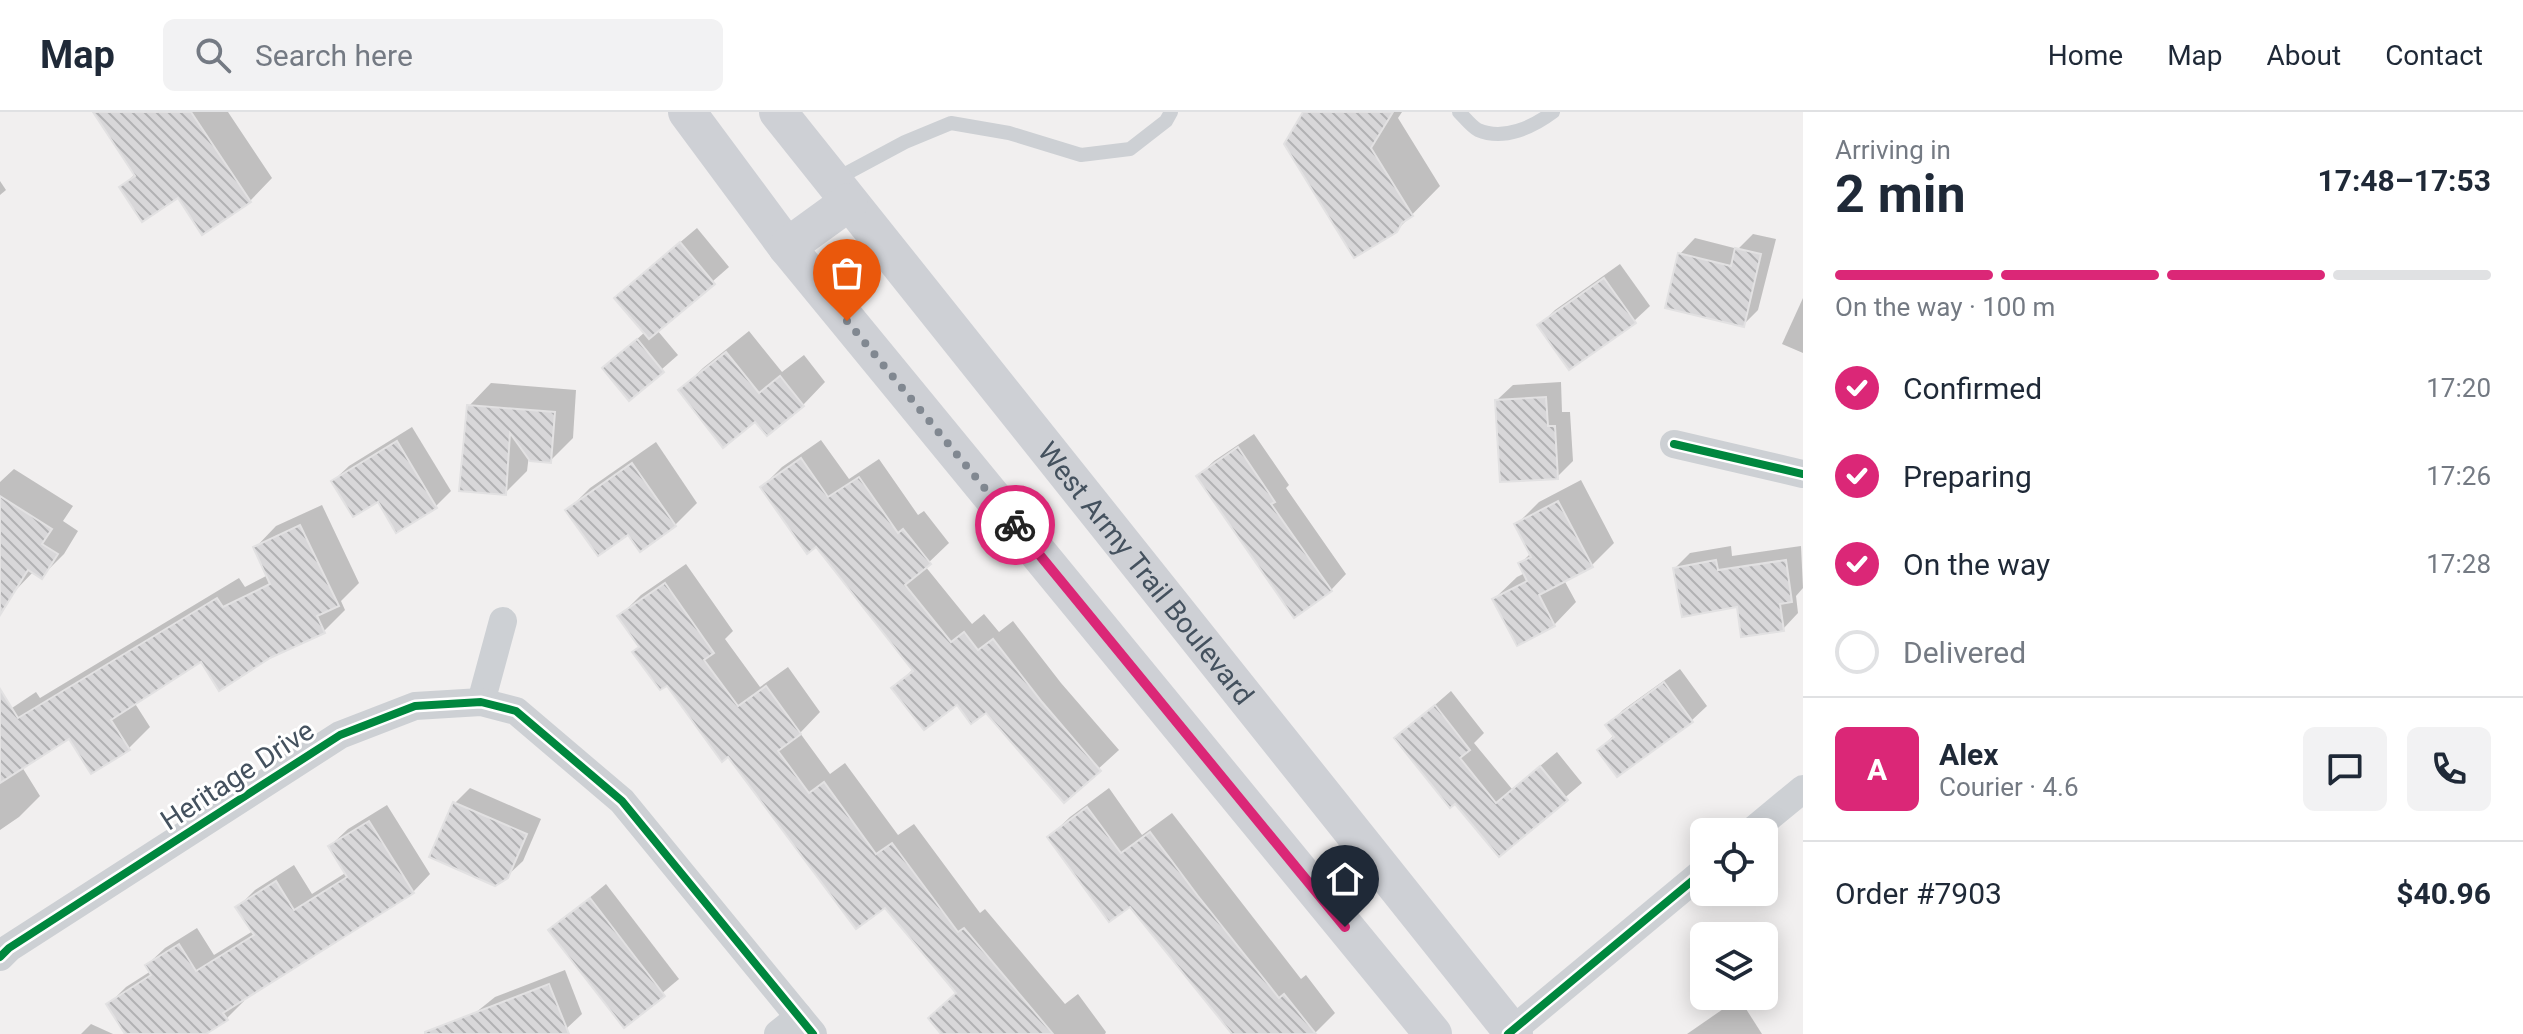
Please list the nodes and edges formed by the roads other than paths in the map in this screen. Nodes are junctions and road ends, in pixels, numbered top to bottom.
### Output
1 (687, 112) edge
2 (778, 112) edge
3 (1171, 112) edge
4 (1459, 112) edge
5 (1553, 112) edge
6 (841, 192) junction
7 (787, 247) junction
8 (1674, 444) dead end
9 (1803, 474) edge
10 (503, 621) dead end
11 (481, 702) junction
12 (1803, 789) edge
13 (1768, 818) edge
14 (1690, 883) edge
15 (0, 957) edge
16 (797, 1028) edge
17 (1511, 1033) edge
18 (1433, 1034) edge

1 - 7 main road
2 - 6 main road, West Army Trail Boulevard
3 - 6 lane
4 - 5 lane
6 - 7 main road
6 - 17 main road, West Army Trail Boulevard
7 - 18 main road
8 - 9 street
10 - 11 street
11 - 15 street, Heritage Drive
11 - 16 street, Heritage Drive
12 - 13 street
14 - 17 street

